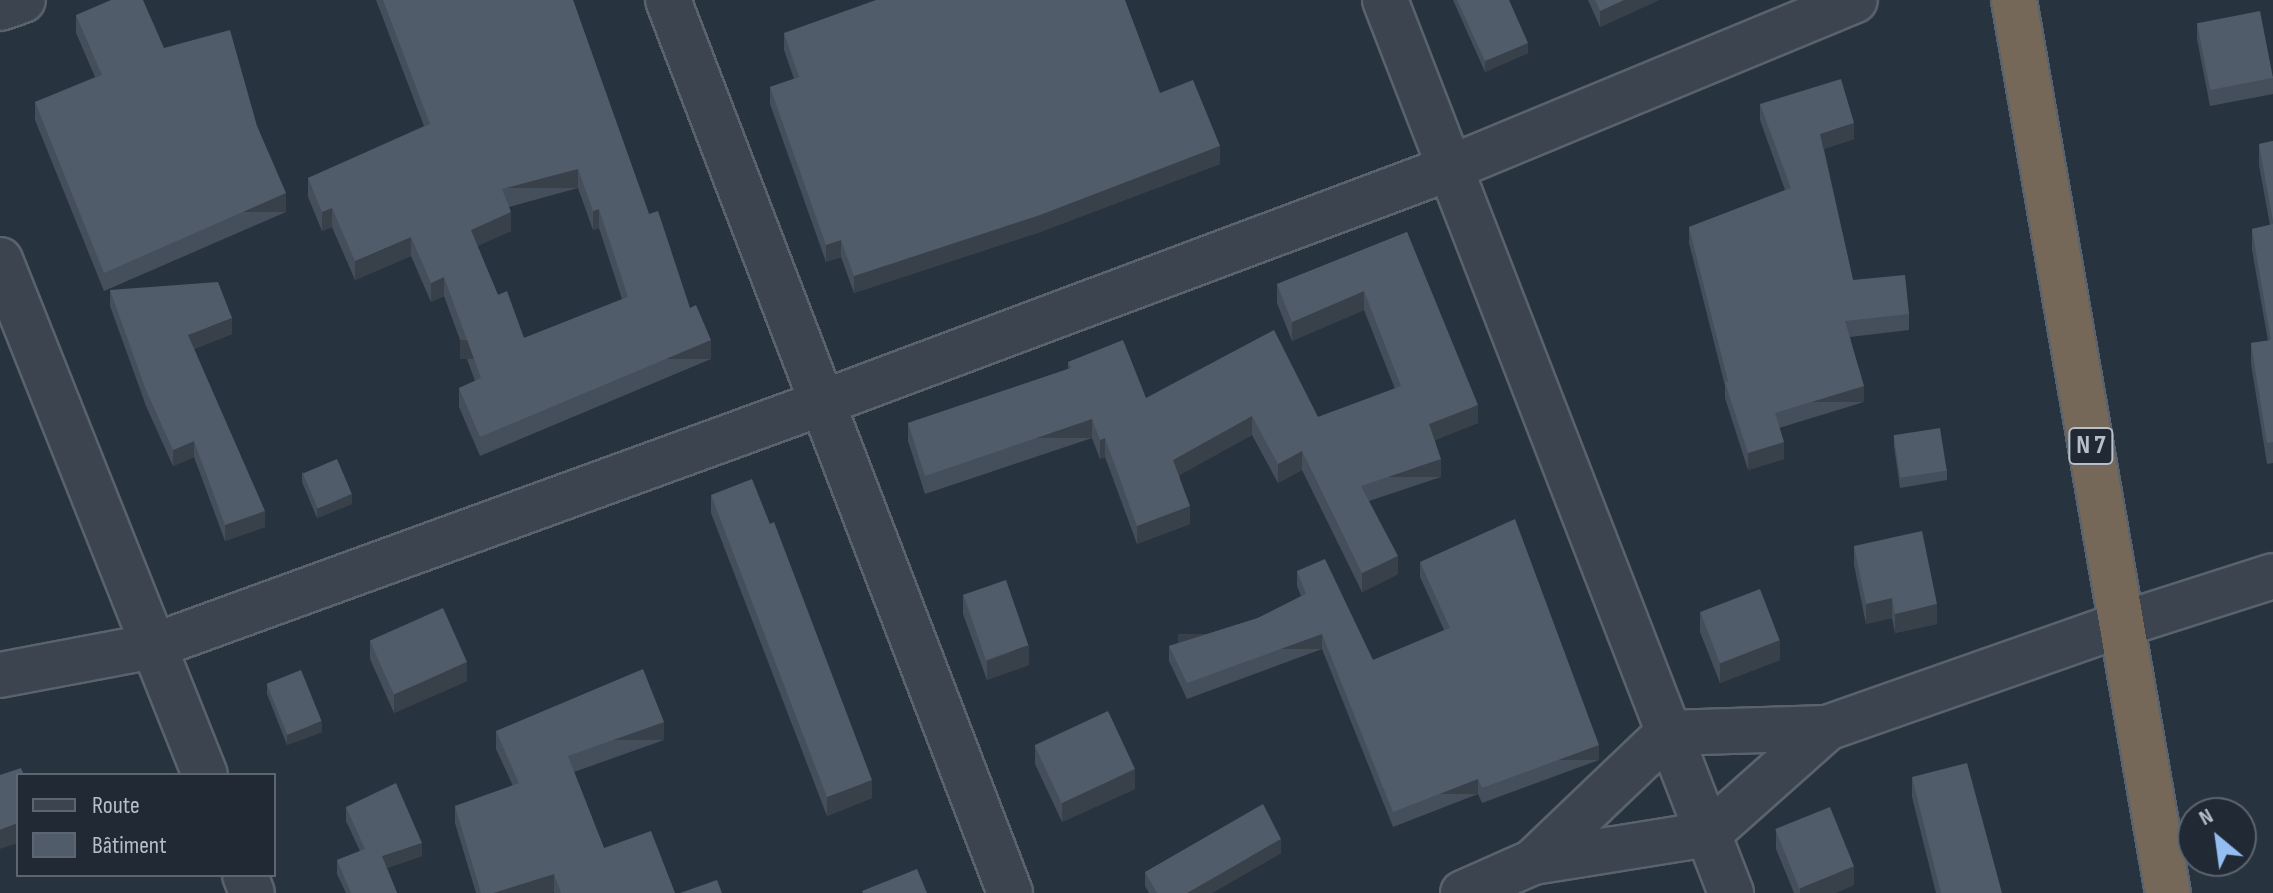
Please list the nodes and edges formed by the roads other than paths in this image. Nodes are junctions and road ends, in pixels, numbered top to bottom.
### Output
1 (23, 0) edge
2 (668, 0) edge
3 (1385, 0) edge
4 (1855, 0) edge
5 (2014, 0) edge
6 (0, 8) edge
7 (1450, 168) junction
8 (0, 260) edge
9 (822, 403) junction
10 (2273, 576) edge
11 (2123, 624) junction
12 (154, 646) junction
13 (0, 675) edge
14 (1827, 728) junction
15 (1668, 733) junction
16 (204, 773) edge
17 (1708, 834) junction
18 (1533, 862) junction
19 (1010, 893) edge
20 (1463, 893) edge
21 (1731, 893) edge
22 (2168, 893) edge

1 - 6 street
2 - 9 street
3 - 7 street
4 - 7 street
5 - 11 highway, N 7
7 - 9 street
7 - 15 street
8 - 12 street
9 - 12 street
9 - 19 street
10 - 11 street
11 - 14 street
11 - 22 highway, N 7
12 - 13 street
12 - 16 street
14 - 15 street
14 - 17 street
15 - 17 street
15 - 18 street
17 - 18 street
17 - 21 street
18 - 20 street

